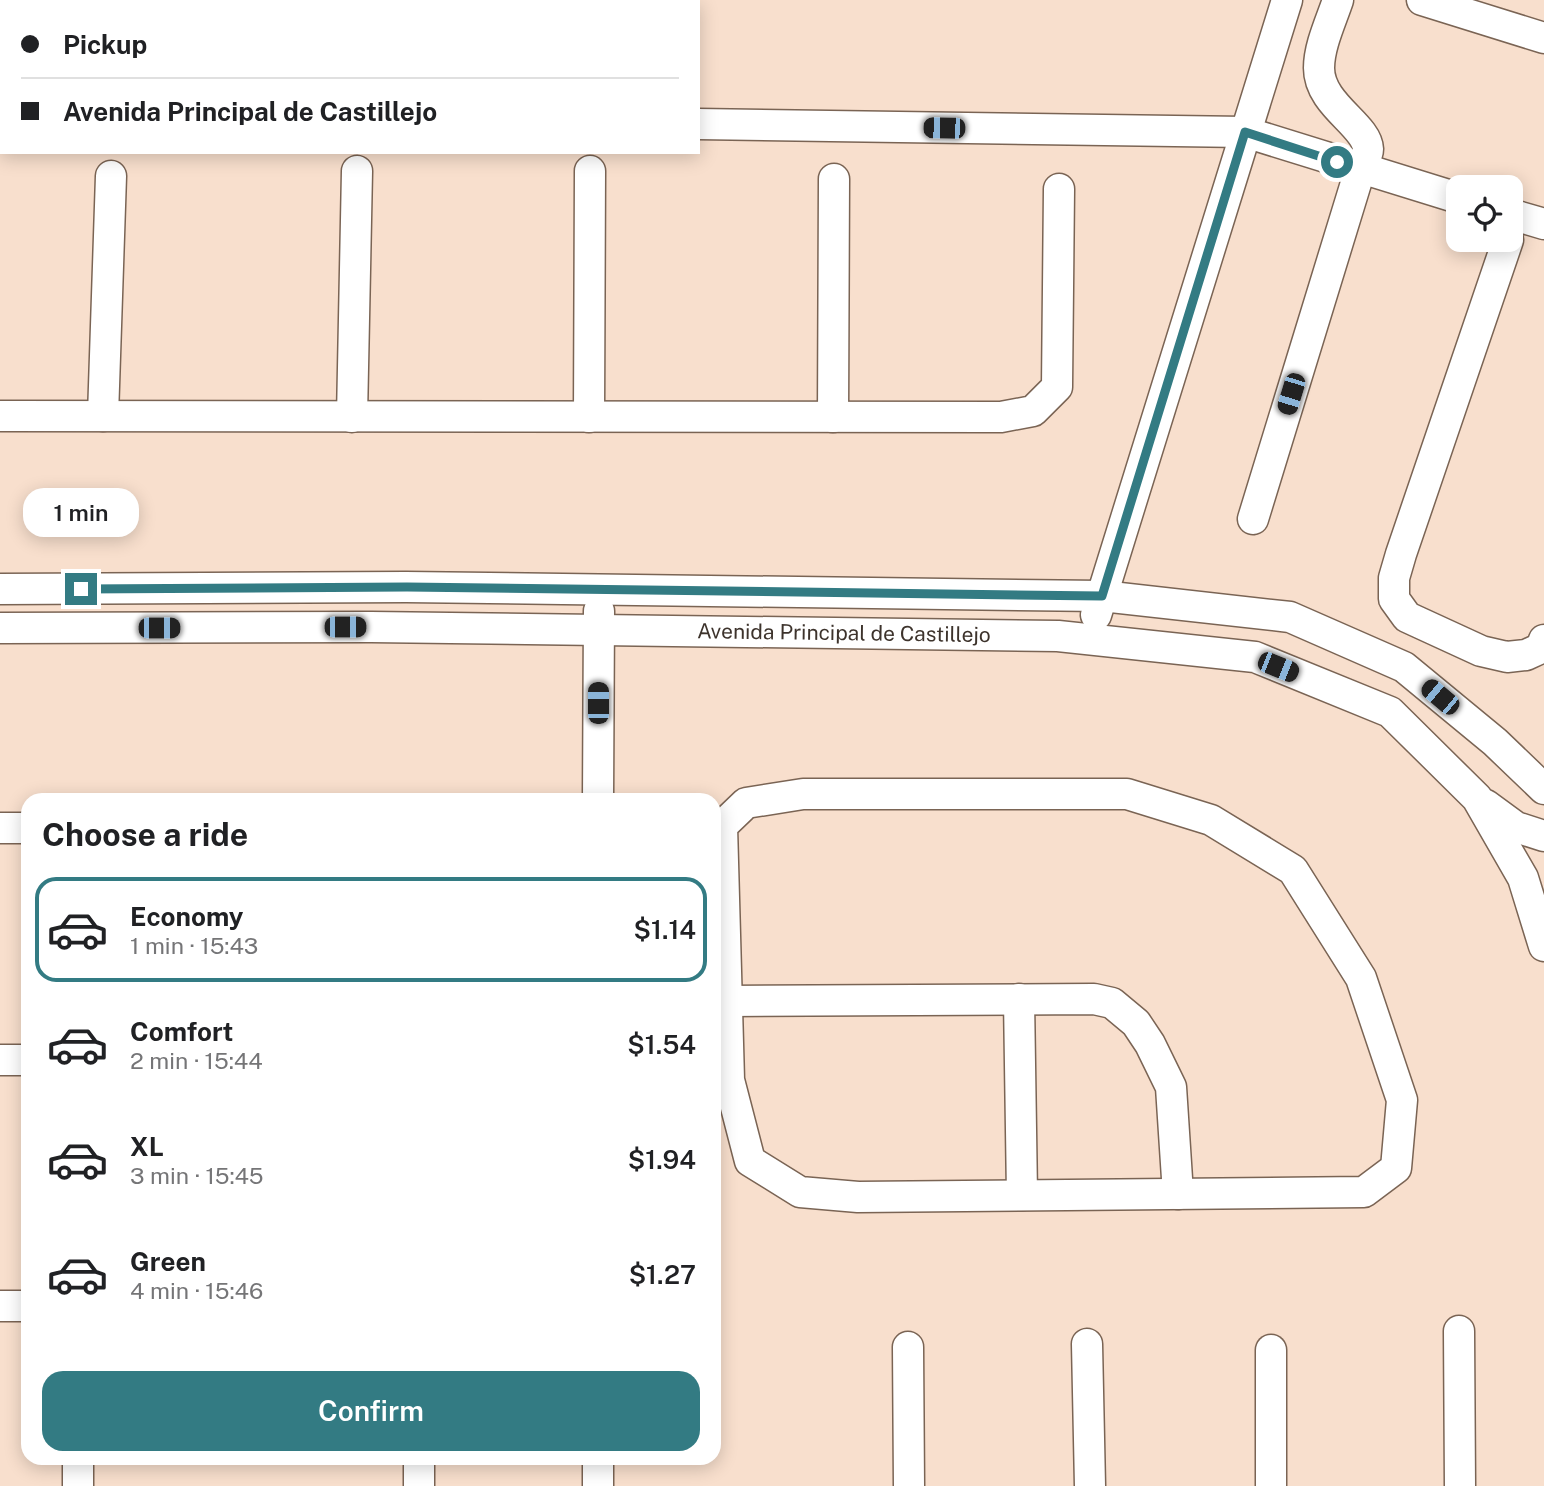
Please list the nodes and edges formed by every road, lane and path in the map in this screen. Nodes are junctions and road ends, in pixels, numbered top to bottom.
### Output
1 (1287, 0) edge
2 (1338, 0) edge
3 (1422, 0) edge
4 (1544, 38) edge
5 (700, 124) edge
6 (1245, 132) junction
7 (1360, 170) junction
8 (356, 171) dead end
9 (590, 171) dead end
10 (111, 176) dead end
11 (834, 179) dead end
12 (1059, 189) dead end
13 (1446, 195) edge
14 (1508, 252) edge
15 (0, 416) edge
16 (103, 416) junction
17 (352, 417) junction
18 (589, 417) junction
19 (833, 418) junction
20 (1253, 519) dead end
21 (0, 589) edge
22 (600, 590) junction
23 (1102, 596) junction
24 (0, 628) edge
25 (598, 630) junction
26 (1089, 638) junction
27 (1544, 640) edge
28 (1544, 789) edge
29 (598, 793) edge
30 (1478, 798) junction
31 (0, 828) edge
32 (21, 828) edge
33 (1544, 835) edge
34 (1544, 946) edge
35 (1019, 999) junction
36 (727, 1000) junction
37 (0, 1060) edge
38 (21, 1060) edge
39 (721, 1080) edge
40 (1178, 1194) junction
41 (1022, 1195) junction
42 (0, 1306) edge
43 (21, 1306) edge
44 (1459, 1331) dead end
45 (1087, 1344) dead end
46 (908, 1347) dead end
47 (1272, 1350) dead end
48 (78, 1465) edge
49 (419, 1465) edge
50 (598, 1465) edge
51 (78, 1486) edge
52 (419, 1486) edge
53 (598, 1486) edge
54 (909, 1486) edge
55 (1090, 1486) edge
56 (1271, 1486) edge
57 (1460, 1486) edge

1 - 6 street
2 - 7 street
3 - 4 street
5 - 6 street
6 - 7 street
6 - 23 street
7 - 13 street
7 - 20 street
8 - 17 street
9 - 18 street
10 - 16 street
11 - 19 street
12 - 19 street
14 - 27 street
15 - 16 street
16 - 17 street
17 - 18 street
18 - 19 street
21 - 22 street, Avenida Principal de Castillejo
22 - 23 street, Avenida Principal de Castillejo
22 - 25 street
23 - 26 street
23 - 28 street, Avenida Principal de Castillejo
24 - 25 street, Avenida Principal de Castillejo
25 - 26 street, Avenida Principal de Castillejo
25 - 29 street
26 - 30 street, Avenida Principal de Castillejo
30 - 33 street
30 - 34 street, Avenida Principal de Castillejo
31 - 32 street
35 - 36 street
35 - 40 street
35 - 41 street
36 - 39 street
36 - 40 street
37 - 38 street
39 - 41 street
40 - 41 street
42 - 43 street
44 - 57 street
45 - 55 street
46 - 54 street
47 - 56 street
48 - 51 street
49 - 52 street
50 - 53 street

